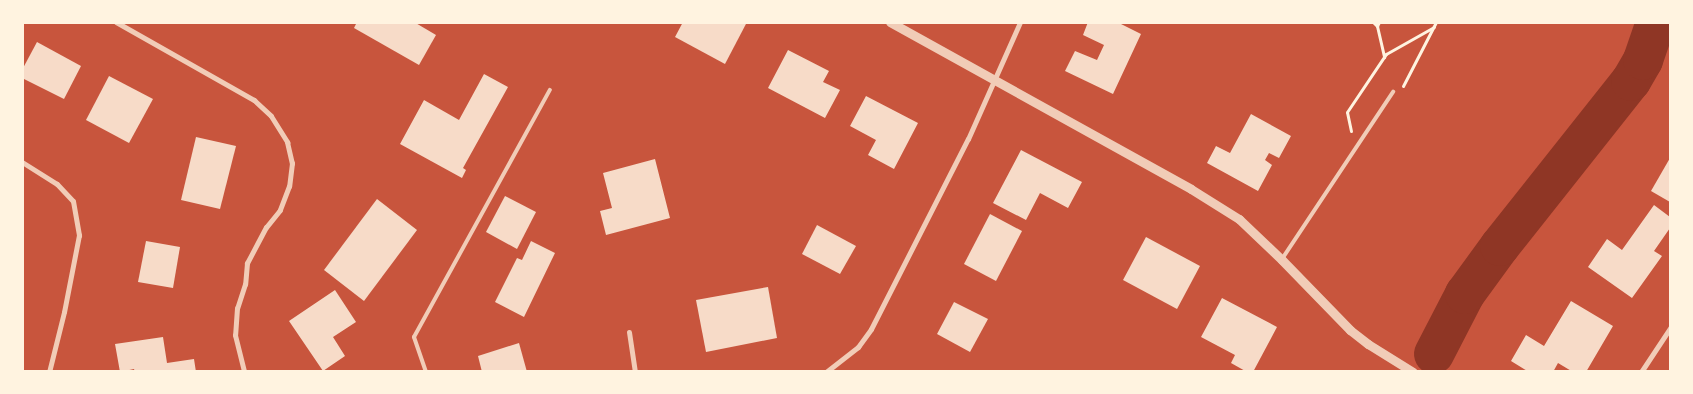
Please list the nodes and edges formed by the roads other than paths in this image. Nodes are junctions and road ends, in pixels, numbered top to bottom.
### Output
1 (116, 22) edge
2 (890, 22) edge
3 (1020, 22) edge
4 (995, 81) junction
5 (550, 90) dead end
6 (1393, 92) dead end
7 (22, 162) edge
8 (1282, 260) junction
9 (1670, 328) edge
10 (629, 332) dead end
11 (50, 372) edge
12 (244, 372) edge
13 (426, 372) edge
14 (634, 372) edge
15 (826, 372) edge
16 (1413, 372) edge
17 (1641, 372) edge

1 - 12 street
2 - 4 street
3 - 4 street
4 - 8 street
4 - 15 street
5 - 13 lane
6 - 8 lane
7 - 11 street
8 - 16 street
9 - 17 street
10 - 14 street

